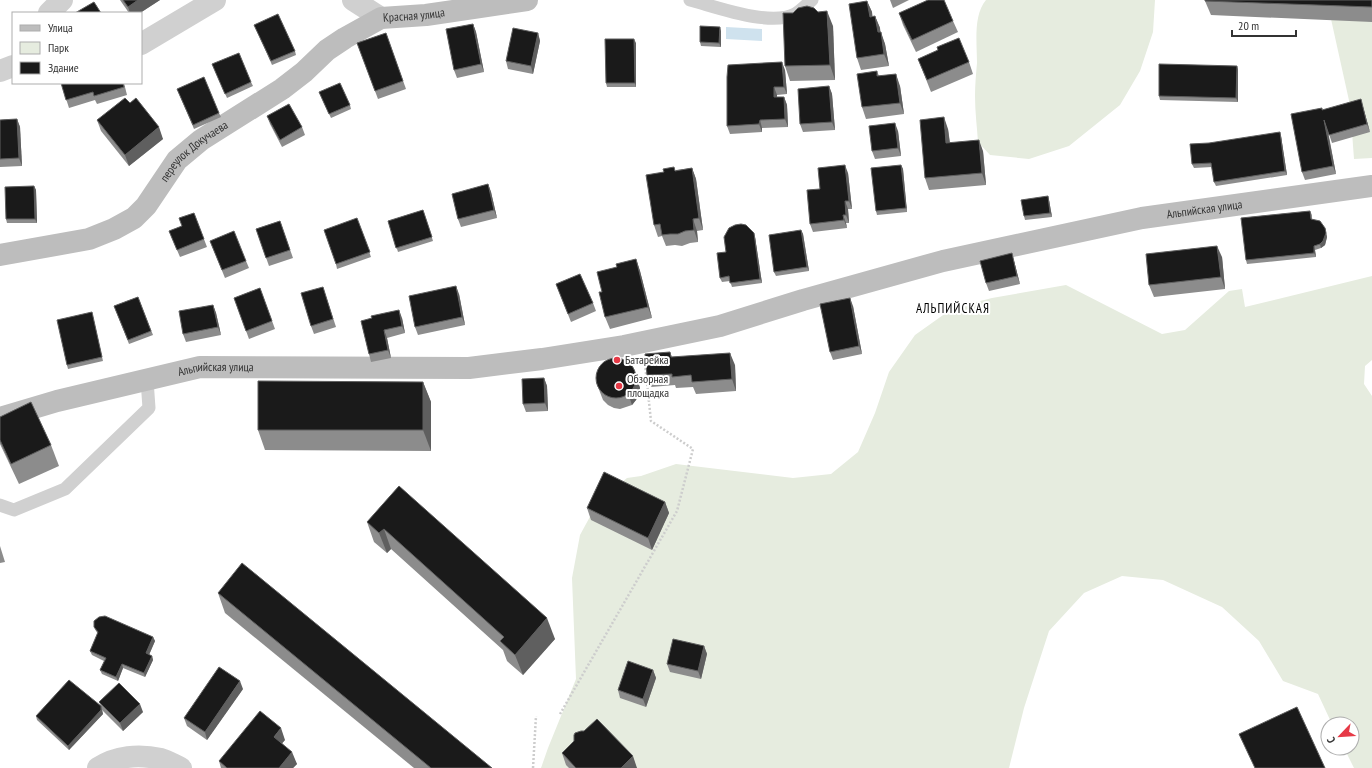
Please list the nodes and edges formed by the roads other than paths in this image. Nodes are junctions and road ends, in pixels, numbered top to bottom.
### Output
1 (62, 0) edge
2 (215, 0) edge
3 (353, 0) edge
4 (527, 0) edge
5 (690, 0) edge
6 (812, 0) edge
7 (50, 12) edge
8 (381, 18) junction
9 (142, 43) edge
10 (12, 66) edge
11 (0, 71) edge
12 (1372, 186) edge
13 (0, 254) edge
14 (147, 380) junction
15 (0, 418) edge
16 (0, 505) edge
17 (98, 768) edge
18 (181, 768) edge

1 - 7 street
2 - 9 street
3 - 8 street, Красная улица
4 - 8 street, Красная улица
5 - 6 lane
8 - 13 street, переулок Докучаева
10 - 11 street
12 - 14 street, Альпийская улица
14 - 15 street, Альпийская улица
14 - 16 lane
17 - 18 street

